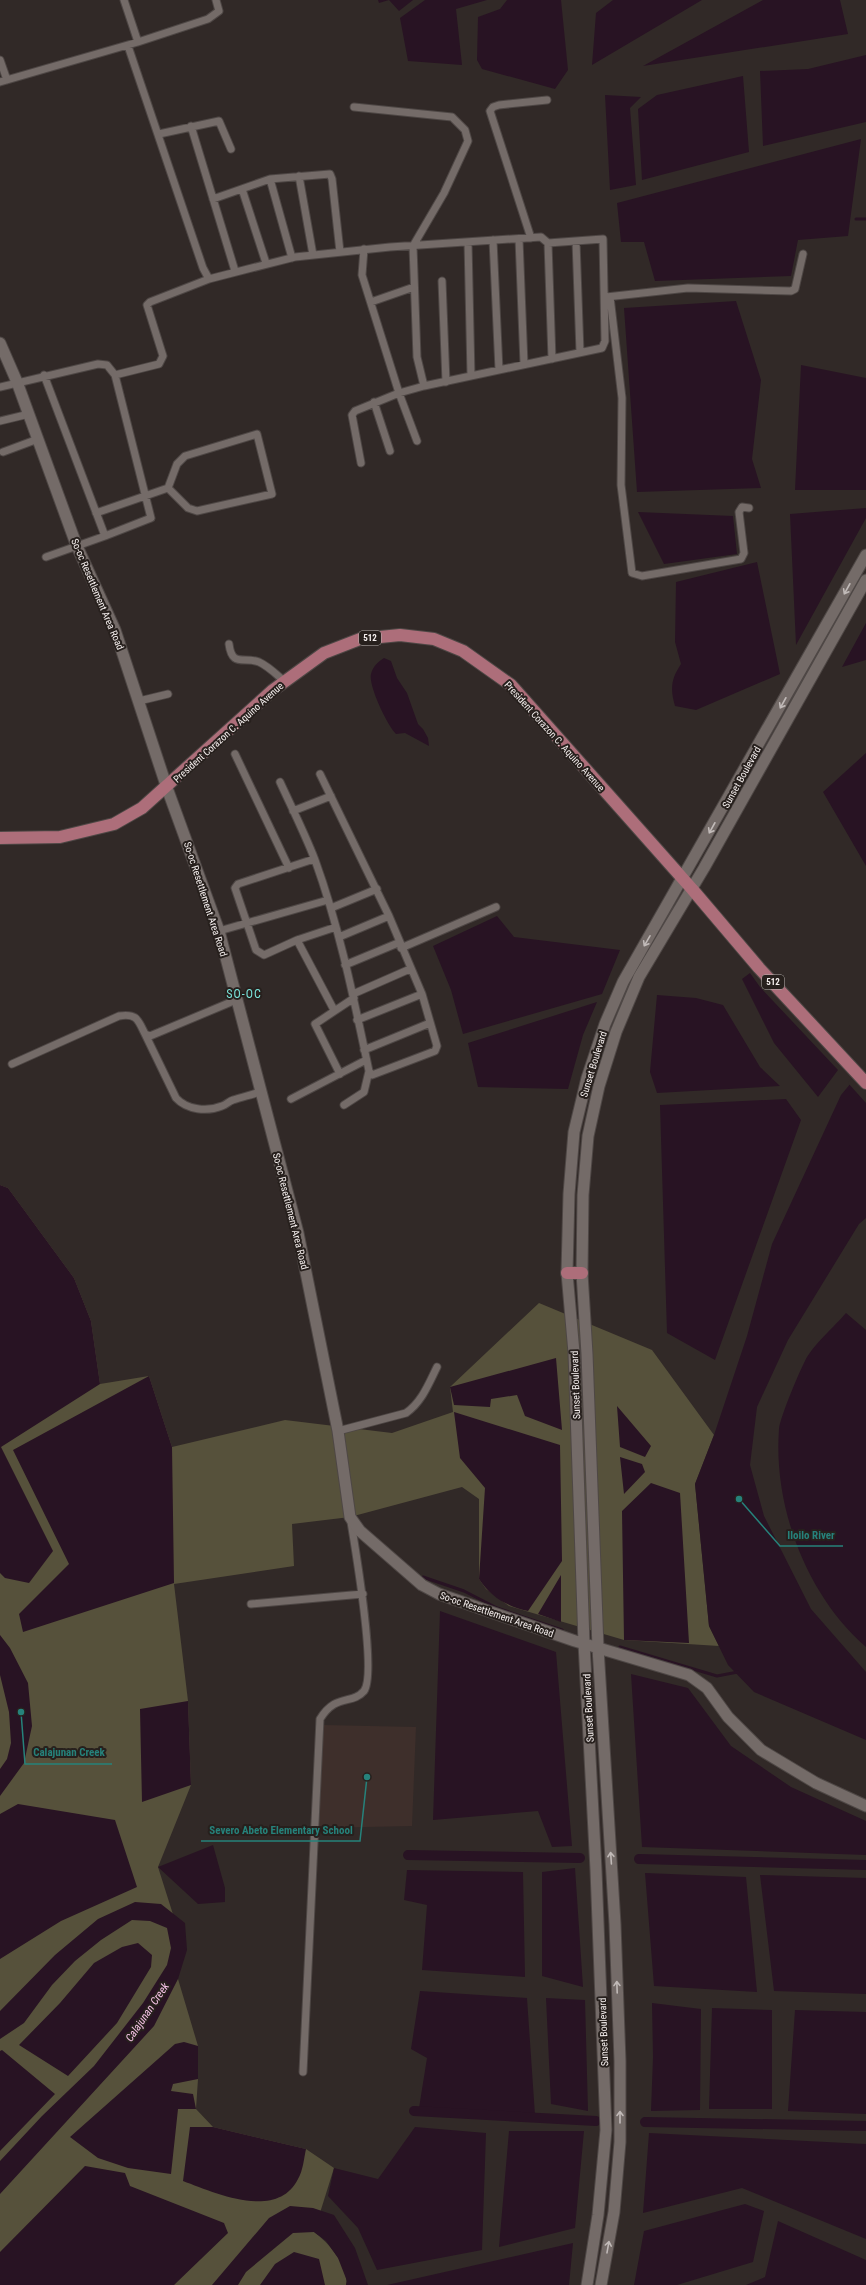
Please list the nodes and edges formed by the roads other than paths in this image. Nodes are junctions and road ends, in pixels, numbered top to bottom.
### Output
1 (124, 0) edge
2 (216, 0) edge
3 (138, 42) junction
4 (128, 46) junction
5 (0, 60) edge
6 (4, 81) edge
7 (547, 100) dead end
8 (354, 107) dead end
9 (191, 126) junction
10 (159, 134) junction
11 (231, 148) dead end
12 (299, 176) junction
13 (270, 179) junction
14 (242, 189) junction
15 (213, 199) junction
16 (519, 238) junction
17 (532, 238) junction
18 (494, 240) junction
19 (576, 241) junction
20 (468, 242) junction
21 (548, 243) junction
22 (413, 246) junction
23 (364, 249) junction
24 (340, 252) junction
25 (803, 254) dead end
26 (313, 255) junction
27 (292, 258) junction
28 (266, 264) junction
29 (235, 271) junction
30 (209, 279) junction
31 (442, 281) dead end
32 (414, 287) junction
33 (607, 297) junction
34 (371, 302) junction
35 (1, 346) edge
36 (580, 352) junction
37 (552, 358) junction
38 (524, 364) junction
39 (499, 370) junction
40 (44, 375) junction
41 (114, 375) junction
42 (472, 376) junction
43 (17, 382) junction
44 (446, 382) junction
45 (424, 386) junction
46 (0, 387) edge
47 (399, 393) junction
48 (374, 402) junction
49 (29, 414) junction
50 (0, 422) edge
51 (38, 439) junction
52 (417, 441) dead end
53 (390, 451) dead end
54 (3, 452) dead end
55 (361, 463) dead end
56 (168, 488) junction
57 (146, 494) junction
58 (748, 508) dead end
59 (96, 513) junction
60 (105, 536) junction
61 (76, 544) junction
62 (866, 555) edge
63 (46, 557) dead end
64 (866, 580) edge
65 (229, 644) dead end
66 (284, 680) junction
67 (168, 694) dead end
68 (139, 701) junction
69 (235, 754) dead end
70 (320, 774) dead end
71 (280, 782) dead end
72 (167, 788) junction
73 (331, 796) junction
74 (293, 811) junction
75 (0, 838) edge
76 (314, 859) junction
77 (289, 868) junction
78 (683, 879) junction
79 (377, 889) junction
80 (692, 889) junction
81 (328, 900) junction
82 (496, 907) dead end
83 (331, 908) junction
84 (389, 916) junction
85 (246, 922) junction
86 (336, 927) junction
87 (219, 931) junction
88 (339, 937) junction
89 (297, 940) junction
90 (400, 945) junction
91 (345, 965) junction
92 (410, 969) junction
93 (422, 994) junction
94 (354, 996) junction
95 (236, 1000) junction
96 (334, 1010) junction
97 (357, 1020) junction
98 (430, 1023) junction
99 (146, 1034) junction
100 (364, 1050) junction
101 (366, 1060) junction
102 (12, 1064) dead end
103 (369, 1071) junction
104 (340, 1074) junction
105 (866, 1083) edge
106 (260, 1092) junction
107 (291, 1099) dead end
108 (344, 1105) dead end
109 (567, 1273) junction
110 (582, 1273) junction
111 (437, 1367) dead end
112 (338, 1431) junction
113 (350, 1518) junction
114 (363, 1594) junction
115 (251, 1604) dead end
116 (584, 1643) junction
117 (598, 1648) junction
118 (866, 1806) edge
119 (303, 2072) dead end
120 (587, 2285) edge
121 (601, 2285) edge

1 - 3 street
2 - 3 street
3 - 4 street
4 - 6 street
4 - 10 street
5 - 6 street
7 - 17 street
8 - 22 street
9 - 10 street
9 - 11 street
9 - 15 street
10 - 30 street
12 - 13 street
12 - 24 street
12 - 26 street
13 - 14 street
13 - 27 street
14 - 15 street
14 - 28 street
15 - 29 street
16 - 17 street
16 - 18 street
16 - 38 street
17 - 21 street
18 - 20 street
18 - 39 street
19 - 21 street
19 - 33 street
19 - 36 street
20 - 22 street
20 - 42 street
21 - 37 street
22 - 23 street
22 - 32 street
23 - 24 street
23 - 34 street
24 - 26 street
25 - 33 street
26 - 27 street
27 - 28 street
28 - 29 street
29 - 30 street
30 - 41 street
31 - 44 street
32 - 34 street
32 - 45 street
33 - 36 street
33 - 58 street
34 - 47 street
35 - 43 main road, So-oc Resettlement Area Road
36 - 37 street
37 - 38 street
38 - 39 street
39 - 42 street
40 - 41 street
40 - 43 street
40 - 59 street
41 - 57 street
42 - 44 street
43 - 46 street
43 - 49 main road, So-oc Resettlement Area Road
44 - 45 street
45 - 47 street
47 - 48 street
47 - 52 street
48 - 53 street
48 - 55 street
49 - 50 street
49 - 51 main road, So-oc Resettlement Area Road
51 - 54 street
51 - 61 main road, So-oc Resettlement Area Road
56 - 56 street
56 - 57 street
57 - 59 street
57 - 60 street
59 - 60 street
60 - 61 street
61 - 63 street
61 - 68 main road, So-oc Resettlement Area Road
62 -> 78 main road, Sunset Boulevard
64 - 80 main road, Sunset Boulevard
65 - 66 street
66 - 72 main road, President Corazon C. Aquino Avenue / 512
66 - 78 main road, President Corazon C. Aquino Avenue / 512
67 - 68 street
68 - 72 main road, So-oc Resettlement Area Road
69 - 77 street
70 - 73 street
71 - 74 street
72 - 75 main road, President Corazon C. Aquino Avenue / 512
72 - 87 main road, So-oc Resettlement Area Road
73 - 74 street
73 - 79 street
74 - 76 street
76 - 77 street
76 - 81 street
77 - 85 street
78 - 80 main road, President Corazon C. Aquino Avenue / 512
78 -> 109 main road, Sunset Boulevard
79 - 83 street
79 - 84 street
80 - 105 main road, President Corazon C. Aquino Avenue / 512
80 - 110 main road, Sunset Boulevard
81 - 83 street
81 - 85 street
82 - 90 street
83 - 86 street
84 - 88 street
84 - 90 street
85 - 87 street
85 - 89 street
86 - 88 street
86 - 89 street
87 - 95 main road, So-oc Resettlement Area Road
88 - 91 street
89 - 96 street
90 - 91 street
90 - 92 street
91 - 94 street
92 - 93 street
92 - 94 street
93 - 97 street
93 - 98 street
94 - 96 street
94 - 97 street
95 - 99 street
95 - 106 main road, So-oc Resettlement Area Road
96 - 104 street
97 - 100 street
98 - 100 street
98 - 103 street
99 - 102 street
99 - 106 street
100 - 101 street
101 - 103 street
101 - 104 street
103 - 108 street
104 - 107 street
106 - 112 main road, So-oc Resettlement Area Road
109 - 110 main road
109 - 116 main road, Sunset Boulevard
110 - 117 main road, Sunset Boulevard
111 - 112 street
112 - 113 main road, So-oc Resettlement Area Road
113 - 114 street
113 - 116 main road, So-oc Resettlement Area Road
114 - 115 street
114 - 119 street
116 - 117 main road, So-oc Resettlement Area Road
116 - 120 main road, Sunset Boulevard
117 - 118 main road, So-oc Resettlement Area Road
121 -> 117 main road, Sunset Boulevard

